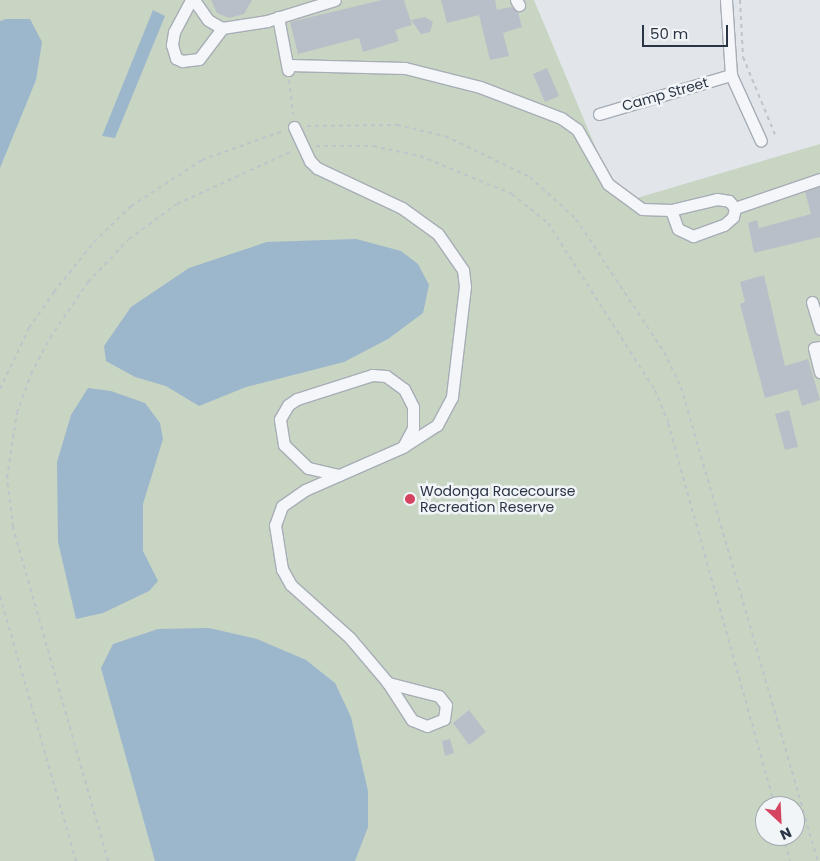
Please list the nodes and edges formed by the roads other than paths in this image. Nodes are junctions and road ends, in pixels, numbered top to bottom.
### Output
1 (192, 0) edge
2 (335, 0) edge
3 (726, 0) edge
4 (278, 17) junction
5 (222, 28) junction
6 (731, 75) junction
7 (599, 114) dead end
8 (294, 127) road end
9 (761, 141) dead end
10 (820, 179) edge
11 (735, 208) junction
12 (671, 210) junction
13 (812, 302) dead end
14 (820, 330) edge
15 (820, 347) edge
16 (820, 372) edge
17 (403, 447) junction
18 (340, 476) junction
19 (388, 684) junction

1 - 5 street
1 - 5 street
2 - 4 street
3 - 6 street
4 - 5 street
4 - 12 street
6 - 7 street, Camp Street
6 - 9 street
8 - 17 street
10 - 11 street
11 - 12 street
11 - 12 street
13 - 14 street
15 - 16 street
17 - 18 street
17 - 18 street
18 - 19 street
19 - 19 street

